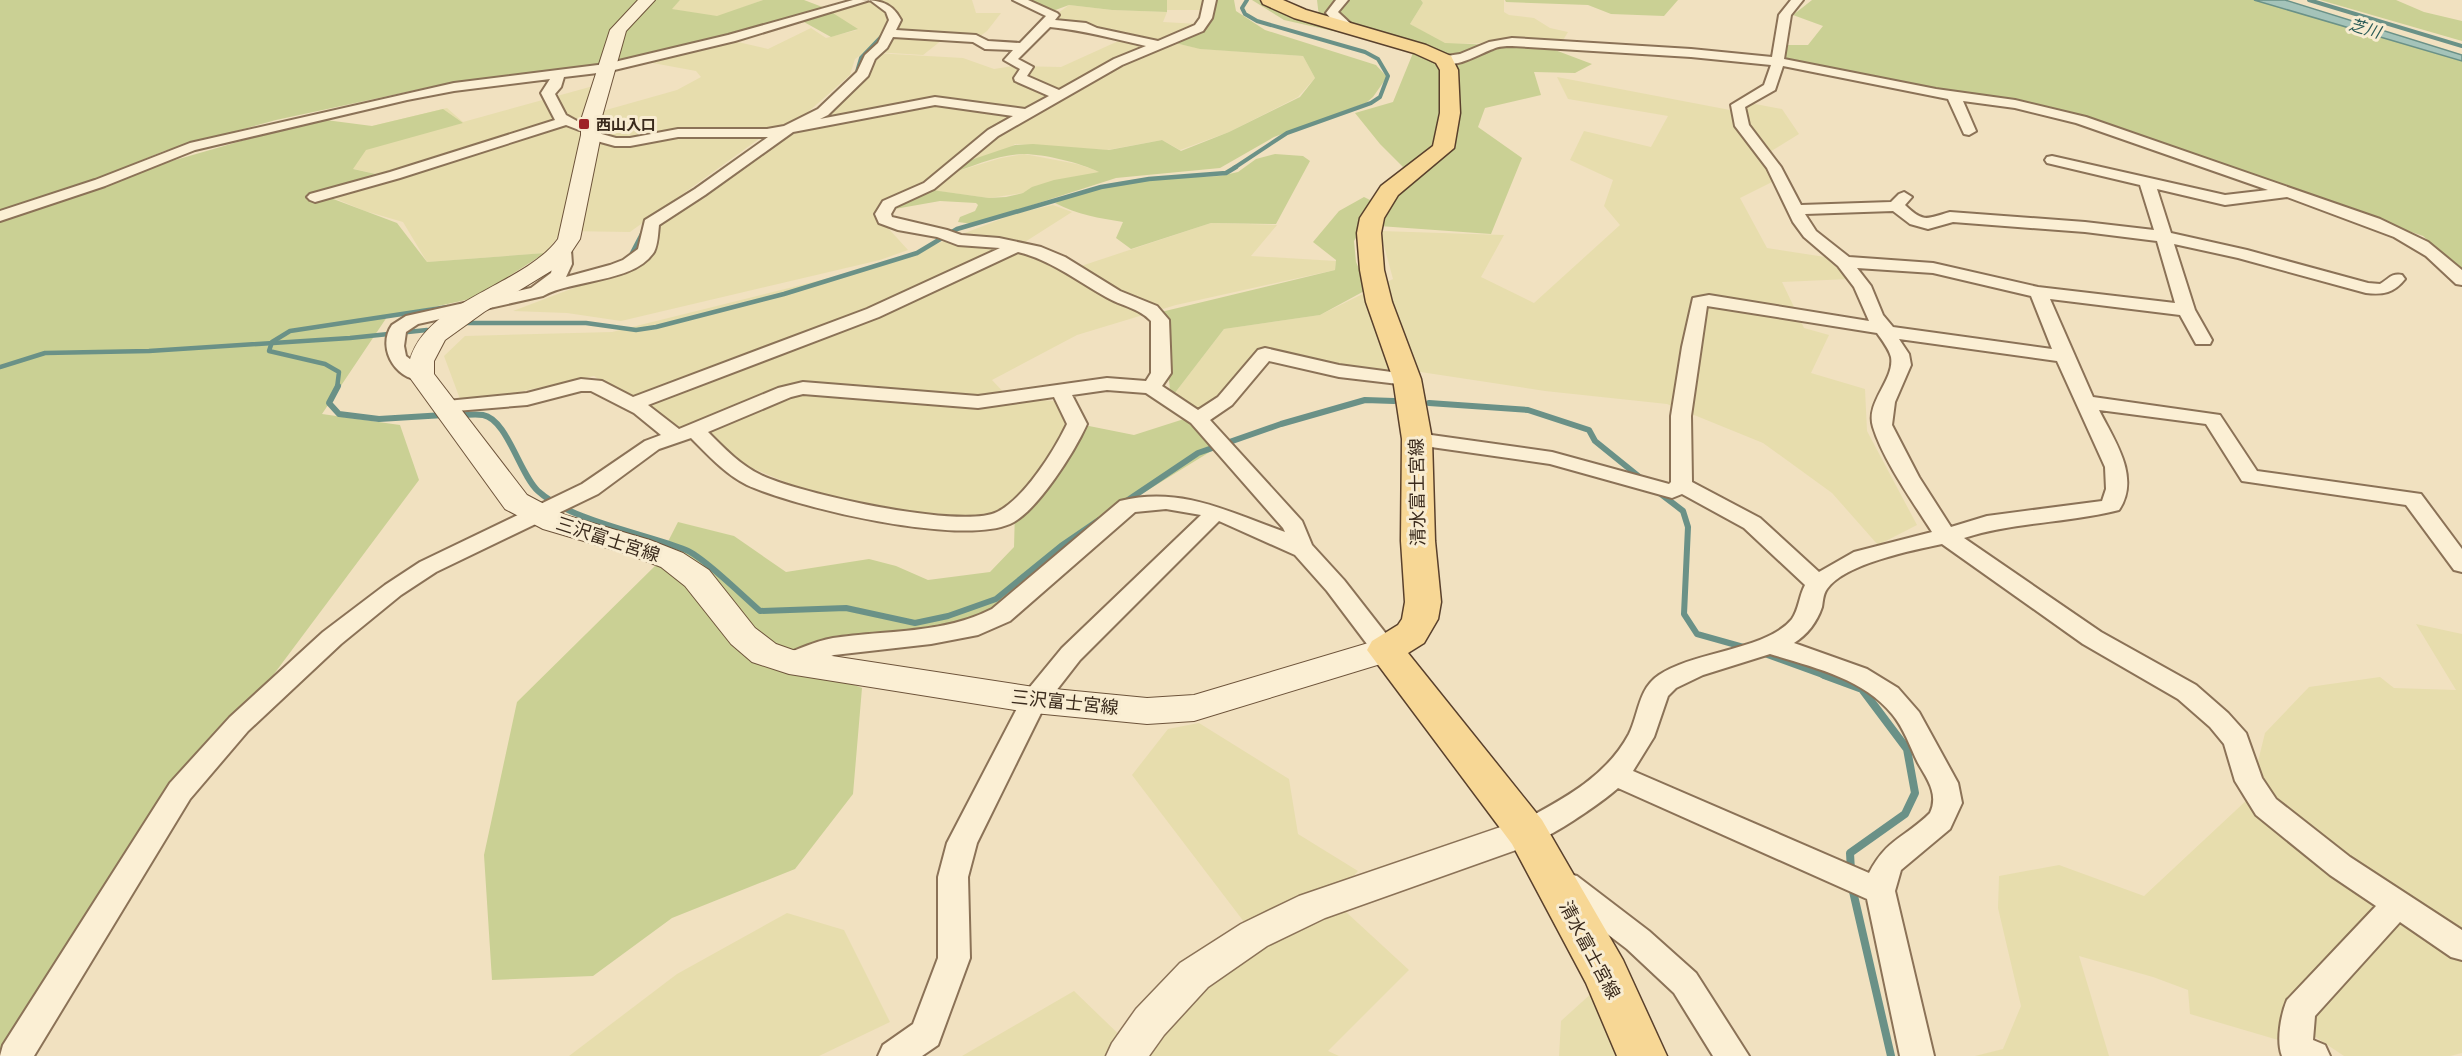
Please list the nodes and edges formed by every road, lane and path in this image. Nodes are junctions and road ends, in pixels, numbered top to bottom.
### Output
1 (647, 0) edge
2 (864, 0) edge
3 (876, 0) edge
4 (1019, 0) edge
5 (1210, 0) edge
6 (1269, 0) edge
7 (1797, 0) edge
8 (1343, 14) edge
9 (1047, 23) junction
10 (888, 33) junction
11 (1161, 45) junction
12 (1022, 47) junction
13 (1444, 60) junction
14 (1778, 62) junction
15 (606, 68) junction
16 (558, 75) junction
17 (1061, 96) junction
18 (1954, 96) junction
19 (1028, 114) junction
20 (566, 121) junction
21 (1969, 130) dead end
22 (786, 131) junction
23 (591, 132) junction
24 (2052, 160) dead end
25 (395, 175) junction
26 (2146, 182) junction
27 (411, 186) dead end
28 (2289, 193) junction
29 (315, 197) dead end
30 (1796, 210) junction
31 (0, 216) edge
32 (2165, 237) junction
33 (1016, 247) junction
34 (563, 250) junction
35 (1844, 262) junction
36 (2396, 279) dead end
37 (2462, 280) edge
38 (550, 285) junction
39 (2038, 292) junction
40 (475, 307) junction
41 (2187, 310) junction
42 (1886, 331) junction
43 (2202, 340) dead end
44 (2064, 356) junction
45 (421, 375) junction
46 (1407, 379) junction
47 (1151, 387) junction
48 (1060, 390) junction
49 (2085, 402) junction
50 (632, 404) junction
51 (447, 412) junction
52 (1198, 419) junction
53 (685, 433) junction
54 (1417, 439) junction
55 (1682, 485) junction
56 (549, 509) junction
57 (1216, 512) junction
58 (1946, 536) junction
59 (1301, 548) junction
60 (2462, 565) edge
61 (1818, 584) junction
62 (1771, 645) junction
63 (1385, 650) junction
64 (789, 662) junction
65 (1034, 700) junction
66 (1616, 775) junction
67 (1527, 832) junction
68 (1547, 870) junction
69 (1880, 891) junction
70 (2397, 905) junction
71 (2457, 937) edge
72 (15, 1056) edge
73 (895, 1056) edge
74 (1126, 1056) edge
75 (1642, 1056) edge
76 (1732, 1056) edge
77 (1917, 1056) edge
78 (2313, 1056) edge

1 - 15 main road
2 - 15 street
3 - 10 street
4 - 9 street
5 - 11 street
6 - 8 main road
7 - 14 street
8 - 13 main road
9 - 11 street
9 - 12 street
10 - 12 street
10 - 22 street
11 - 17 street
12 - 17 street
13 - 14 street
13 - 46 main road, 清水富士宮線
14 - 18 street
14 - 30 street
15 - 16 street
15 - 23 main road
16 - 20 street
16 - 31 street
17 - 19 street
18 - 21 street
18 - 28 street
19 - 22 street
19 - 33 street
20 - 23 street
20 - 25 street
22 - 23 street
22 - 38 street
23 - 34 main road
24 - 26 street
25 - 27 street
25 - 29 street
26 - 28 street
26 - 32 street
28 - 37 street
30 - 32 street
30 - 35 street
32 - 36 street
32 - 41 street
33 - 47 street
33 - 50 street
34 - 38 street
34 - 40 main road
35 - 39 street
35 - 42 street
38 - 40 street
39 - 41 street
39 - 44 street
40 - 45 main road
40 - 45 street
41 - 43 street
42 - 44 street
42 - 55 street
42 - 58 street
44 - 49 street
45 - 51 main road, 三沢富士宮線
46 - 52 street
46 - 54 main road, 清水富士宮線
47 - 48 street
47 - 52 street
48 - 53 street
48 - 53 street
49 - 58 street
49 - 60 street
50 - 51 street
50 - 53 street
51 - 56 main road, 三沢富士宮線
52 - 59 street
53 - 56 street
54 - 55 street
54 - 63 main road, 清水富士宮線
55 - 61 street
56 - 64 main road, 三沢富士宮線
56 - 72 street
57 - 59 street
57 - 64 street
57 - 65 street
58 - 61 street
58 - 70 street
59 - 63 street
61 - 62 street
62 - 66 street
62 - 69 street
63 - 65 main road, 三沢富士宮線
63 - 67 main road, 清水富士宮線
64 - 65 main road, 三沢富士宮線
65 - 73 street
66 - 67 street
66 - 69 street
67 - 68 main road, 清水富士宮線
67 - 74 street
68 - 75 main road, 清水富士宮線
68 - 76 street
69 - 77 street
70 - 71 street
70 - 78 street

